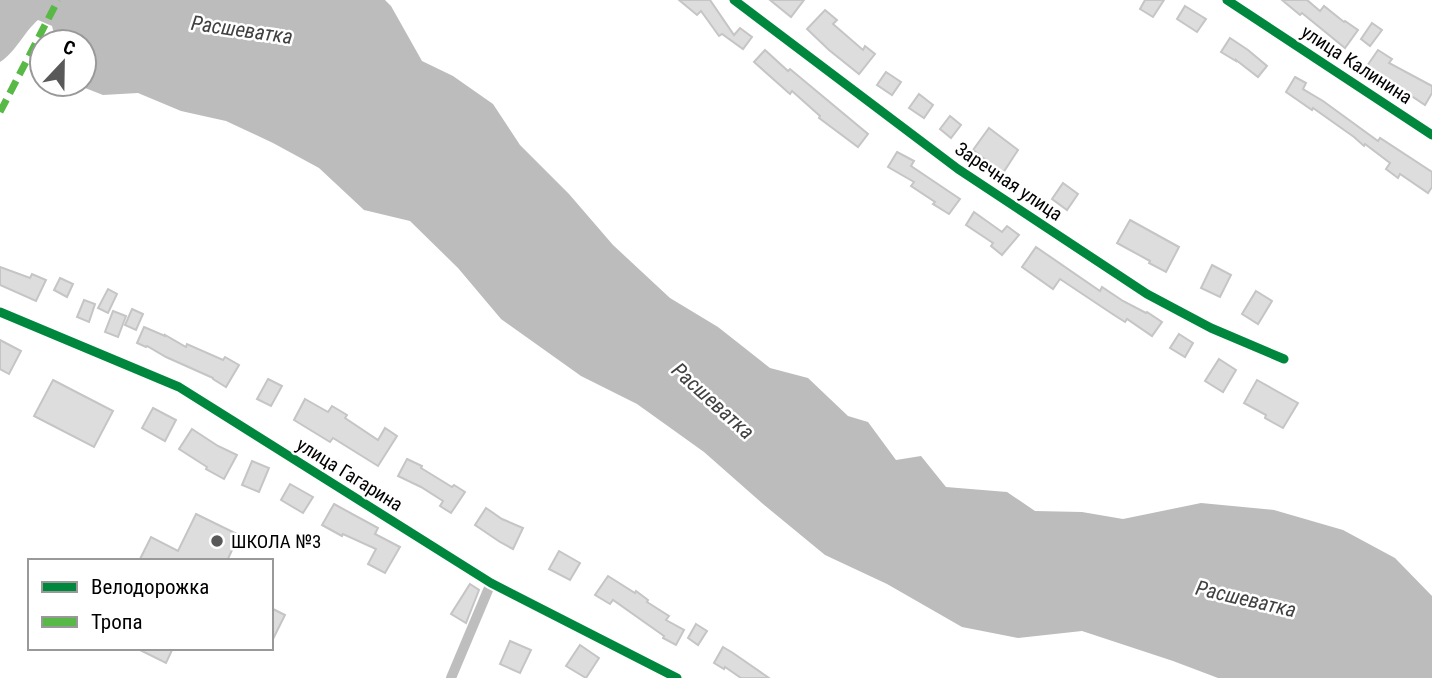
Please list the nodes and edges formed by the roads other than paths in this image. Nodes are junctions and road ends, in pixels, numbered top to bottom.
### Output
1 (734, 0) edge
2 (1227, 0) edge
3 (1432, 135) edge
4 (0, 312) edge
5 (1284, 359) dead end
6 (491, 583) junction
7 (451, 678) edge
8 (677, 678) edge

1 - 5 street, Заречная улица
2 - 3 street, улица Калинина
4 - 6 street, улица Гагарина
6 - 7 street
6 - 8 street, улица Гагарина

